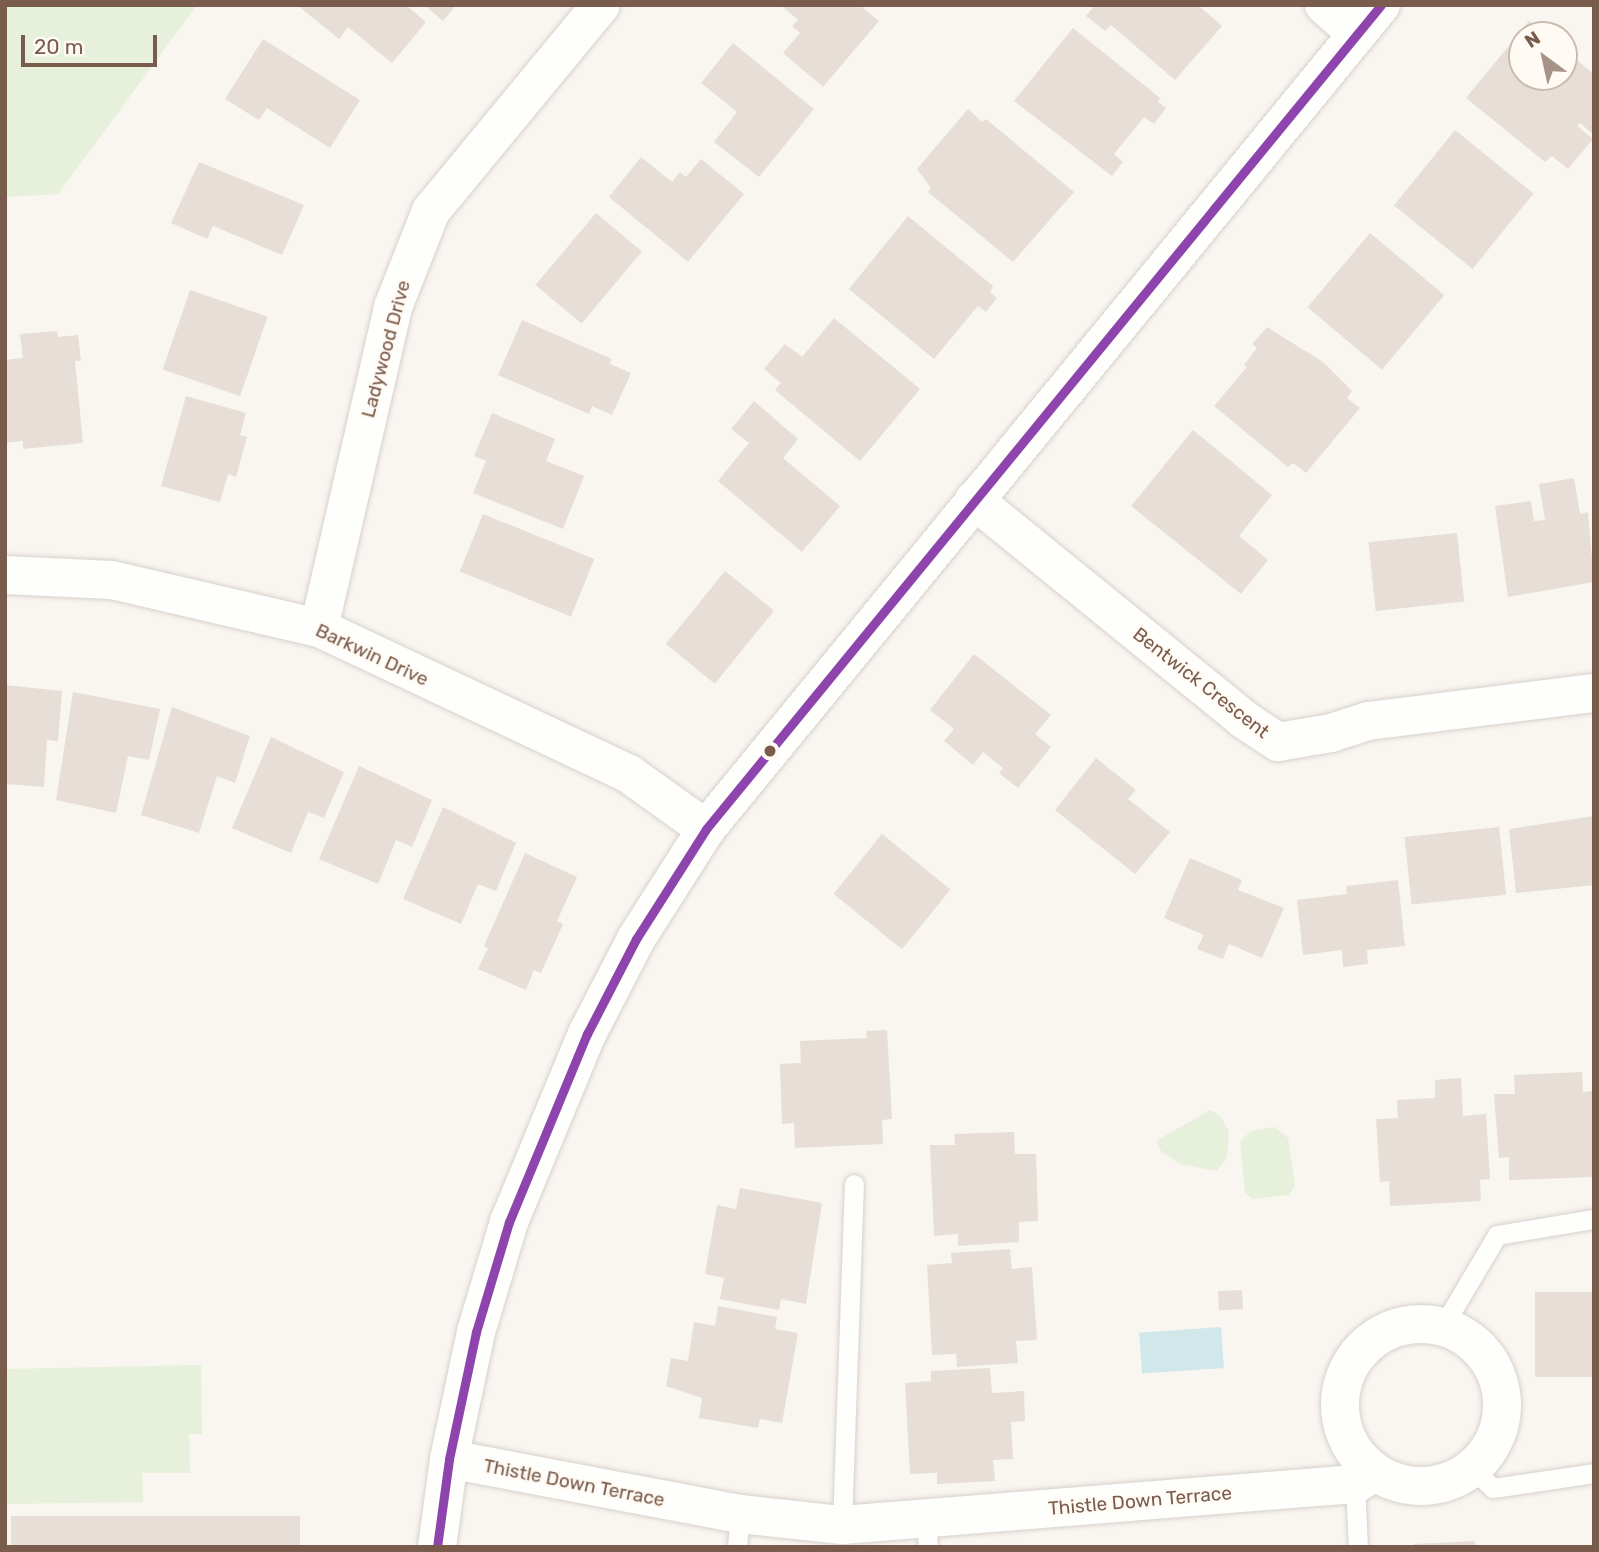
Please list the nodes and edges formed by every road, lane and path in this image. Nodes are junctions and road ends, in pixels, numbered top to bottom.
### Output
1 (601, 5) edge
2 (1324, 5) edge
3 (1369, 20) edge
4 (974, 500) junction
5 (5, 575) edge
6 (319, 628) junction
7 (1594, 693) edge
8 (706, 829) junction
9 (854, 1184) dead end
10 (1594, 1219) edge
11 (1443, 1326) junction
12 (449, 1459) junction
13 (1472, 1469) junction
14 (1594, 1473) edge
15 (1364, 1478) junction
16 (842, 1525) junction
17 (739, 1530) edge
18 (927, 1533) edge
19 (437, 1547) edge
20 (1358, 1547) edge

1 - 6 street, Ladywood Drive
2 - 3 street
3 - 4 street
4 - 7 street, Bentwick Crescent
4 - 8 street
5 - 6 street, Barkwin Drive
6 - 8 street, Barkwin Drive
8 - 12 street
9 - 16 lane
10 - 11 lane
11 - 13 street
11 - 15 street
12 - 17 street, Thistle Down Terrace
12 - 19 street
13 - 14 lane
13 - 15 street
15 - 18 street, Thistle Down Terrace
15 - 20 lane
16 - 17 street, Thistle Down Terrace
16 - 18 street, Thistle Down Terrace

